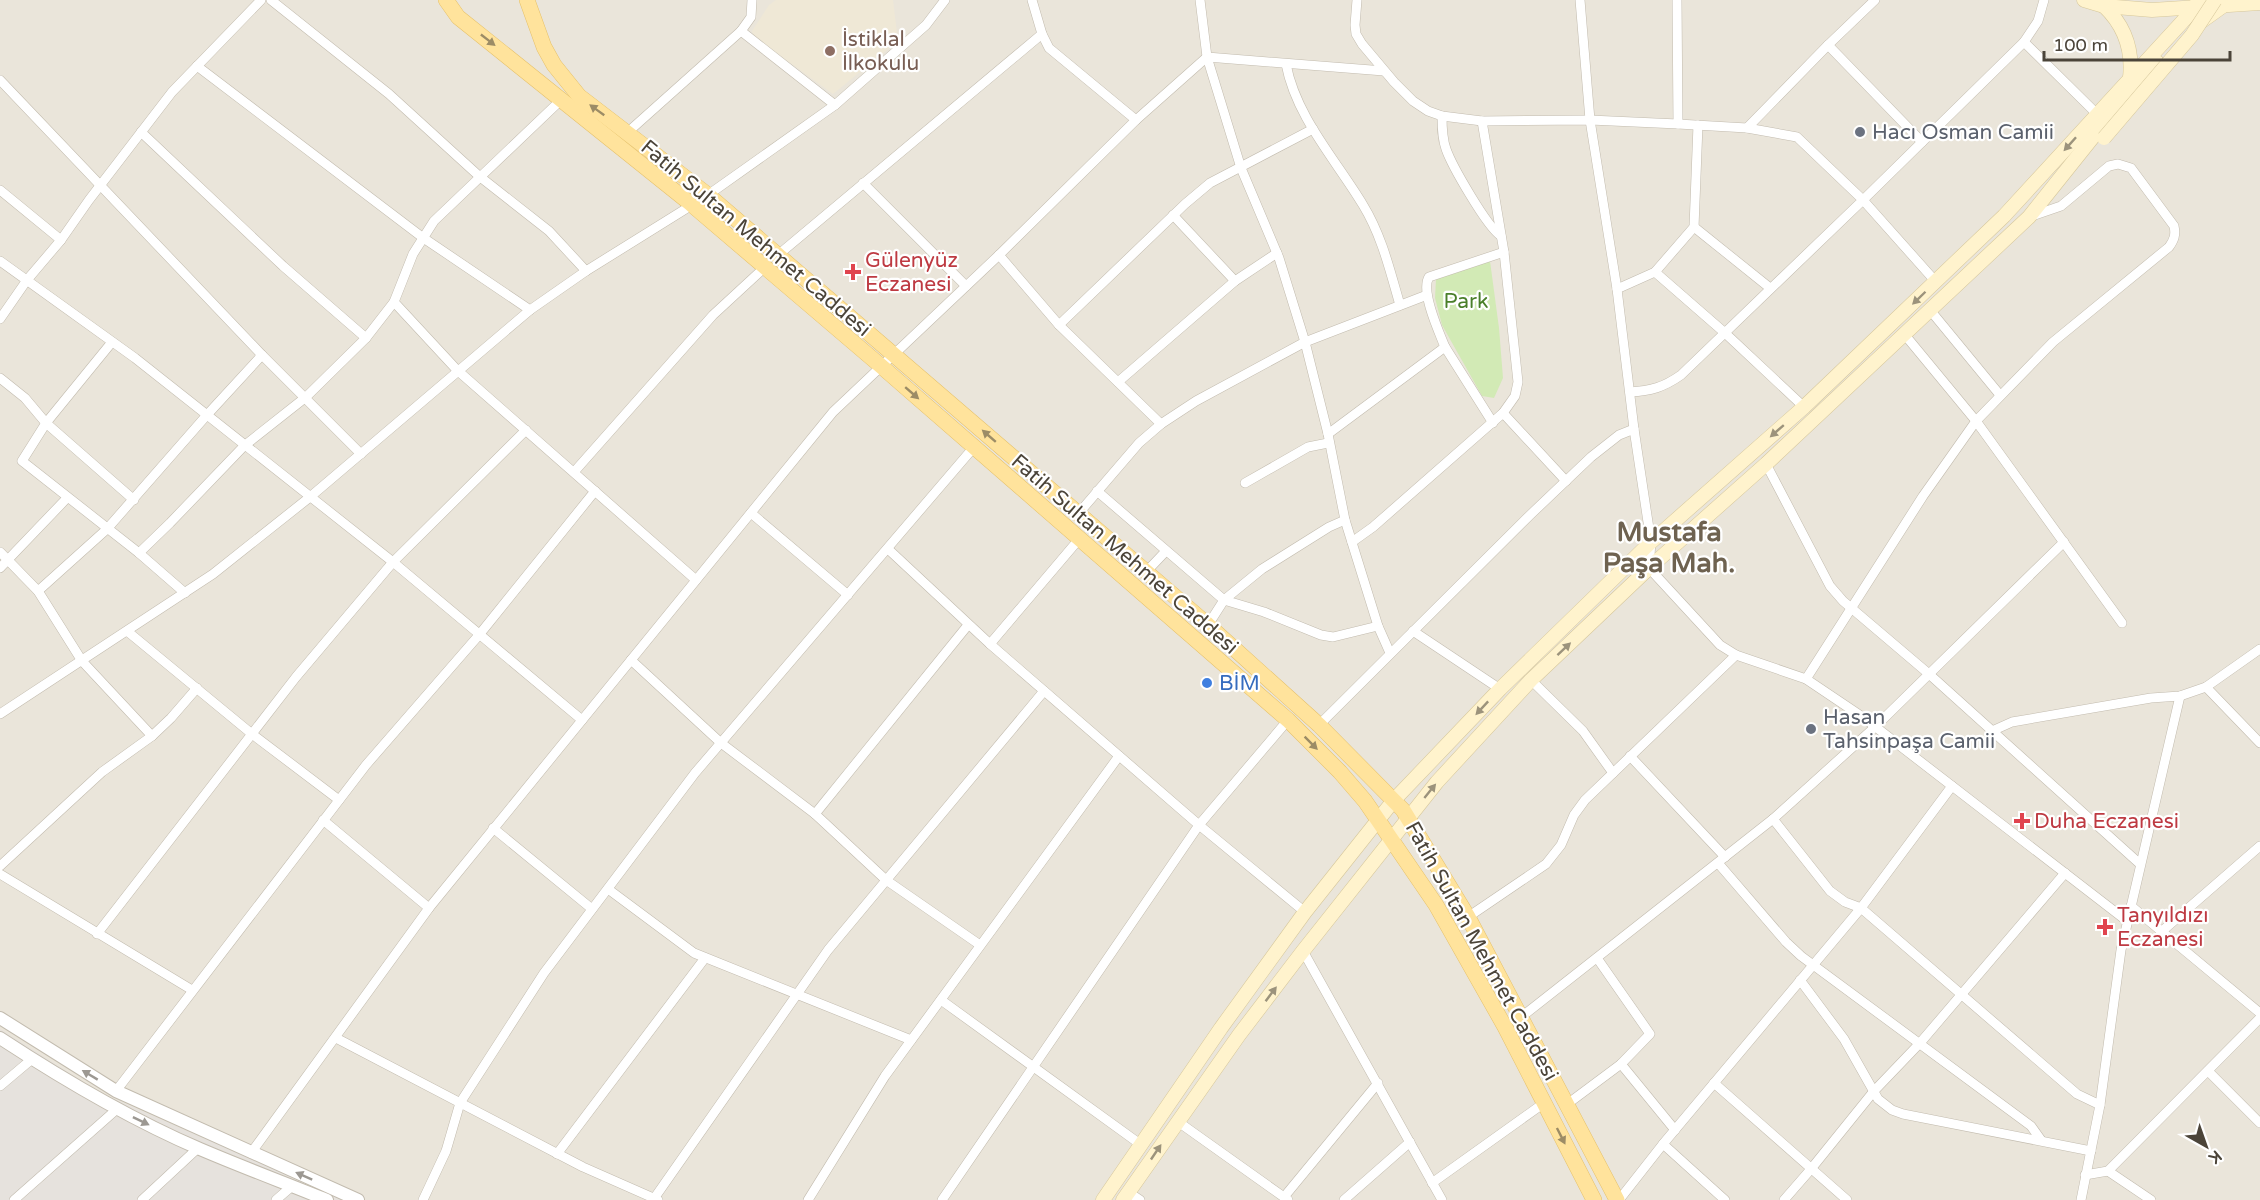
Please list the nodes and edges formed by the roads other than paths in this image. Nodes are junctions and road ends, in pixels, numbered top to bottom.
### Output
1 (261, 0) edge
2 (271, 0) edge
3 (446, 0) edge
4 (527, 0) edge
5 (752, 0) edge
6 (945, 0) edge
7 (1032, 0) edge
8 (1200, 0) edge
9 (1357, 0) edge
10 (1580, 0) edge
11 (1677, 0) edge
12 (1875, 0) edge
13 (2044, 0) edge
14 (2085, 0) edge
15 (2219, 3) edge
16 (2260, 3) edge
17 (2196, 4) edge
18 (2104, 6) junction
19 (741, 31) junction
20 (1042, 34) junction
21 (2024, 42) junction
22 (1828, 45) junction
23 (1207, 57) junction
24 (1286, 64) junction
25 (197, 66) junction
26 (1384, 71) junction
27 (2130, 78) junction
28 (0, 80) edge
29 (562, 99) junction
30 (835, 105) junction
31 (2097, 114) junction
32 (1443, 116) junction
33 (1136, 120) junction
34 (1590, 120) junction
35 (1482, 121) junction
36 (1678, 124) junction
37 (1698, 125) junction
38 (1747, 128) junction
39 (1313, 129) junction
40 (141, 132) junction
41 (628, 132) junction
42 (1922, 142) junction
43 (1241, 168) junction
44 (479, 176) junction
45 (863, 183) junction
46 (100, 186) junction
47 (0, 190) edge
48 (708, 195) junction
49 (1863, 200) junction
50 (691, 204) junction
51 (1173, 214) junction
52 (2029, 217) junction
53 (1694, 227) junction
54 (1501, 236) junction
55 (422, 237) junction
56 (61, 240) junction
57 (1504, 252) junction
58 (1277, 253) junction
59 (778, 255) junction
60 (999, 255) junction
61 (0, 261) edge
62 (764, 268) junction
63 (586, 271) junction
64 (1655, 272) junction
65 (27, 280) junction
66 (1235, 281) junction
67 (1936, 282) junction
68 (966, 286) junction
69 (1770, 288) junction
70 (1617, 289) junction
71 (1427, 295) junction
72 (394, 302) junction
73 (1400, 305) junction
74 (530, 310) junction
75 (1930, 310) junction
76 (0, 319) edge
77 (1059, 325) junction
78 (1725, 333) junction
79 (1905, 335) junction
80 (366, 338) junction
81 (112, 342) junction
82 (1305, 342) junction
83 (1445, 347) junction
84 (894, 354) junction
85 (262, 355) junction
86 (881, 366) junction
87 (457, 370) junction
88 (0, 378) edge
89 (1118, 382) junction
90 (1630, 392) junction
91 (2000, 395) junction
92 (306, 398) junction
93 (1804, 407) junction
94 (1503, 413) junction
95 (206, 416) junction
96 (1976, 421) junction
97 (46, 423) junction
98 (1161, 423) junction
99 (1493, 423) junction
100 (1634, 429) junction
101 (526, 430) junction
102 (1328, 439) junction
103 (244, 446) junction
104 (974, 447) junction
105 (361, 454) junction
106 (1766, 464) junction
107 (574, 472) junction
108 (1566, 481) junction
109 (1245, 483) dead end
110 (596, 491) junction
111 (1097, 491) junction
112 (310, 496) junction
113 (68, 498) junction
114 (134, 500) junction
115 (751, 513) junction
116 (1078, 514) junction
117 (1345, 520) junction
118 (107, 529) junction
119 (1080, 538) junction
120 (1352, 542) junction
121 (1651, 542) junction
122 (2064, 542) junction
123 (888, 549) junction
124 (1166, 551) junction
125 (0, 552) edge
126 (139, 553) junction
127 (8, 560) junction
128 (393, 562) junction
129 (0, 568) edge
130 (1649, 568) junction
131 (1146, 572) junction
132 (696, 580) junction
133 (38, 591) junction
134 (185, 593) junction
135 (848, 595) junction
136 (1224, 600) junction
137 (1852, 609) junction
138 (2122, 623) dead end
139 (968, 625) junction
140 (1208, 625) junction
141 (1378, 626) junction
142 (127, 631) junction
143 (1413, 631) junction
144 (479, 634) junction
145 (990, 644) junction
146 (2260, 649) edge
147 (1390, 653) junction
148 (1736, 655) junction
149 (631, 660) junction
150 (82, 661) junction
151 (1929, 674) junction
152 (1806, 679) junction
153 (1531, 680) junction
154 (2206, 687) junction
155 (197, 688) junction
156 (1500, 689) junction
157 (1044, 691) junction
158 (2180, 696) junction
159 (0, 714) edge
160 (582, 720) junction
161 (1288, 720) junction
162 (1319, 725) junction
163 (1875, 727) junction
164 (1992, 731) junction
165 (252, 734) junction
166 (152, 736) junction
167 (721, 743) junction
168 (2260, 743) edge
169 (1119, 756) junction
170 (1630, 756) junction
171 (1613, 773) junction
172 (1952, 786) junction
173 (339, 800) junction
174 (1394, 800) junction
175 (815, 814) junction
176 (1409, 817) junction
177 (1378, 818) junction
178 (1773, 819) junction
179 (323, 820) junction
180 (1199, 825) junction
181 (494, 828) junction
182 (1391, 839) junction
183 (2260, 846) edge
184 (1722, 860) junction
185 (2140, 864) junction
186 (0, 866) edge
187 (2065, 873) junction
188 (0, 874) edge
189 (886, 880) junction
190 (608, 889) junction
191 (2131, 906) junction
192 (429, 908) junction
193 (592, 909) junction
194 (1861, 909) junction
195 (1305, 912) junction
196 (1468, 917) junction
197 (2127, 921) junction
198 (2161, 932) junction
199 (97, 934) junction
200 (980, 945) junction
201 (1303, 951) junction
202 (705, 957) junction
203 (1597, 958) junction
204 (1813, 965) junction
205 (1800, 980) junction
206 (192, 990) junction
207 (796, 994) junction
208 (1961, 994) junction
209 (941, 1000) junction
210 (2260, 1013) edge
211 (0, 1018) edge
212 (1520, 1018) junction
213 (2260, 1018) edge
214 (0, 1038) edge
215 (336, 1038) junction
216 (911, 1040) junction
217 (1920, 1043) junction
218 (32, 1059) junction
219 (1621, 1064) junction
220 (1033, 1065) junction
221 (2208, 1071) junction
222 (1378, 1083) junction
223 (1714, 1083) junction
224 (0, 1086) edge
225 (116, 1091) junction
226 (1874, 1091) junction
227 (460, 1103) junction
228 (1544, 1103) junction
229 (1566, 1105) junction
230 (2100, 1105) junction
231 (117, 1109) junction
232 (1177, 1121) junction
233 (2260, 1123) edge
234 (1675, 1130) junction
235 (2041, 1140) junction
236 (1410, 1142) junction
237 (1140, 1144) junction
238 (1663, 1144) junction
239 (198, 1148) junction
240 (2091, 1151) junction
241 (251, 1153) junction
242 (557, 1154) junction
243 (1811, 1169) junction
244 (2108, 1171) junction
245 (2085, 1175) junction
246 (1432, 1183) junction
247 (292, 1186) junction
248 (1130, 1197) edge
249 (1286, 1199) edge
250 (14, 1200) edge
251 (142, 1200) edge
252 (276, 1200) edge
253 (327, 1200) edge
254 (358, 1200) edge
255 (423, 1200) edge
256 (655, 1200) edge
257 (808, 1200) edge
258 (942, 1200) edge
259 (1103, 1200) edge
260 (1344, 1200) edge
261 (1442, 1200) edge
262 (1594, 1200) edge
263 (1618, 1200) edge
264 (1725, 1200) edge
265 (1784, 1200) edge
266 (1847, 1200) edge
267 (2080, 1200) edge
268 (2151, 1200) edge

1 - 25 street
2 - 44 street
3 -> 29 main road
41 -> 4 main road, Fatih Sultan Mehmet Caddesi
5 - 19 street
6 - 30 street
7 - 20 street
8 - 23 street
9 - 26 street
10 - 34 street
11 - 36 street
12 - 22 street
13 - 21 street
14 - 18 main road
15 - 16 main road
15 - 17 main road
15 - 52 main road, bridge
15 - 52 main road
17 - 18 main road
17 - 27 main road
18 - 27 main road
19 - 30 street
19 - 41 street
20 - 33 street
20 - 45 street
21 - 31 street
21 - 42 street
22 - 38 street
22 - 42 street
23 - 24 street
23 - 33 street
23 - 43 street
24 - 26 street
24 - 39 street
25 - 40 street
25 - 55 street
26 - 32 street
27 - 31 main road
28 - 46 street
29 - 44 street
29 - 50 main road
30 - 48 street
31 -> 67 main road
32 - 35 street
32 - 54 street
33 - 60 street
34 - 35 street
34 - 36 street
34 - 70 street
35 - 54 street
36 - 37 street
37 - 38 street
37 - 53 street
38 - 49 street
39 - 43 street
39 - 73 street
40 - 46 street
40 - 80 street
41 - 48 main road, Fatih Sultan Mehmet Caddesi
42 - 49 street
43 - 51 street
43 - 58 street
44 - 55 street
44 - 63 street
45 - 59 street
45 - 68 street
46 - 56 street
46 - 85 street
47 - 56 street
48 - 50 street
48 - 59 main road, Fatih Sultan Mehmet Caddesi
49 - 67 street
49 - 69 street
50 - 62 main road
50 - 63 street
51 - 66 street
51 - 77 street
52 - 75 main road
52 - 91 street
53 - 64 street
53 - 69 street
54 - 57 street
55 - 72 street
55 - 74 street
56 - 65 street
57 - 71 street
57 - 94 street
58 - 66 street
58 - 82 street
59 - 84 main road, Fatih Sultan Mehmet Caddesi
60 - 68 street
60 - 77 street
61 - 65 street
62 - 86 main road
62 - 107 street
63 - 74 street
64 - 70 street
64 - 78 street
65 - 76 street
65 - 81 street
66 - 89 street
67 -> 93 main road
68 - 84 street
69 - 78 street
70 - 90 street
71 - 73 street
71 - 83 street
72 - 80 street
72 - 87 street
73 - 82 street
74 - 87 street
75 - 79 main road
75 - 91 street
77 - 89 street
78 - 90 street
78 - 93 street
79 - 96 street
79 - 106 main road
80 - 92 street
81 - 95 street
81 - 97 street
82 - 98 street
82 - 102 street
83 - 99 street
83 - 102 street
84 - 86 street
116 -> 84 main road, Fatih Sultan Mehmet Caddesi
85 - 92 street
85 - 95 street
86 -> 104 main road
86 - 115 street
87 - 101 street
87 - 105 street
88 - 97 street
89 - 98 street
90 - 100 street
91 - 96 street
92 - 103 street
92 - 105 street
93 -> 121 main road
94 - 99 street
94 - 108 street
95 - 103 street
95 - 114 street
96 - 122 street
96 - 137 street
97 - 113 street
97 - 114 street
98 - 111 street
99 - 120 street
100 - 108 street
100 - 121 street
101 - 107 street
101 - 128 street
102 - 109 street
102 - 117 street
103 - 112 street
103 - 126 street
104 - 119 main road
104 - 123 street
105 - 112 street
106 - 130 main road
106 - 137 street
107 - 110 street
108 - 143 street
110 - 132 street
110 - 144 street
111 - 116 street
111 - 124 street
112 - 128 street
112 - 134 street
113 - 118 street
113 - 127 street
114 - 118 street
115 - 132 street
115 - 135 street
116 - 131 main road, Fatih Sultan Mehmet Caddesi
117 - 120 street
117 - 136 street
118 - 126 street
118 - 133 street
119 - 145 street
119 - 161 main road
120 - 141 street
121 - 130 street
121 - 156 main road
122 - 138 street
122 - 151 street
123 - 135 street
123 - 139 street
124 - 131 street
124 - 136 street
125 - 127 street
126 - 134 street
127 - 129 street
127 - 133 street
128 - 144 street
128 - 165 street
130 - 148 street
153 -> 130 main road
131 - 140 main road, Fatih Sultan Mehmet Caddesi
132 - 149 street
133 - 150 street
134 - 142 street
135 - 167 street
136 - 140 street
136 - 141 street
137 - 151 street
137 - 152 street
139 - 145 street
139 - 175 street
140 - 162 main road, Fatih Sultan Mehmet Caddesi
141 - 147 street
142 - 150 street
142 - 155 street
143 - 147 street
143 - 156 street
144 - 160 street
144 - 173 street
145 - 157 street
146 - 154 street
147 - 162 street
148 - 152 street
148 - 170 street
149 - 160 street
149 - 167 street
150 - 159 street
150 - 166 street
151 - 163 street
151 - 164 street
152 - 163 street
153 - 171 street
176 -> 153 main road
154 - 158 street
154 - 168 street
155 - 165 street
155 - 166 street
156 -> 174 main road
157 - 169 street
157 - 189 street
158 - 164 street
158 - 185 street
160 - 181 street
161 -> 177 main road
161 - 180 street
162 - 174 main road, Fatih Sultan Mehmet Caddesi
163 - 172 street
163 - 178 street
164 - 185 street
165 - 173 street
165 - 199 street
166 - 186 street
167 - 175 street
167 - 190 street
169 - 180 street
169 - 200 street
170 - 171 street
170 - 184 street
171 - 196 street
172 - 187 street
172 - 194 street
173 - 179 street
174 - 176 main road, Fatih Sultan Mehmet Caddesi
174 - 177 main road
175 - 189 street
176 - 182 main road
176 - 196 main road, Fatih Sultan Mehmet Caddesi
177 - 182 main road
177 - 195 main road
178 - 184 street
178 - 194 street
179 - 192 street
179 - 206 street
180 - 195 street
180 - 220 street
181 - 192 street
181 - 193 street
182 - 201 main road
182 - 228 main road
183 - 198 street
184 - 203 street
184 - 204 street
185 - 191 street
187 - 197 street
187 - 208 street
188 - 199 street
189 - 200 street
189 - 207 street
190 - 193 street
190 - 202 street
191 - 197 street
191 - 198 street
192 - 215 street
193 - 227 street
194 - 204 street
194 - 208 street
195 - 237 main road
196 - 212 main road, Fatih Sultan Mehmet Caddesi
197 - 230 street
198 - 210 street
199 - 206 street
200 - 209 street
201 - 222 street
232 -> 201 main road
202 - 207 street
202 - 242 street
203 - 212 street
203 - 219 street
204 - 205 street
204 - 217 street
205 - 223 street
205 - 226 street
206 - 225 street
207 - 216 street
207 - 256 street
208 - 217 street
208 - 230 street
209 - 216 street
209 - 220 street
225 -> 211 street
212 - 229 main road, Fatih Sultan Mehmet Caddesi
213 - 221 street
214 - 218 street
215 - 227 street
215 - 241 street
216 - 257 street
217 - 226 street
217 - 235 street
218 - 224 street
218 - 231 street
219 - 229 street
219 - 234 street
220 - 237 street
220 - 258 street
221 - 233 street
221 - 244 street
222 - 236 street
222 - 249 street
223 - 234 street
223 - 243 street
225 - 241 street
226 - 235 street
226 - 243 street
227 - 242 street
227 - 255 street
228 - 246 street
228 -> 262 main road
229 - 263 main road, Fatih Sultan Mehmet Caddesi
230 - 240 street
231 -> 239 street
231 - 250 street
248 -> 232 main road
232 - 249 street
234 - 238 street
235 - 240 street
236 - 246 street
236 - 260 street
237 - 259 main road
238 - 263 street
238 - 264 street
239 - 247 street
239 - 251 street
240 - 245 street
254 -> 241 street
242 - 256 street
243 - 265 street
243 - 266 street
244 - 245 street
244 - 268 street
245 - 267 street
246 - 261 street
247 - 252 street
247 - 253 street

